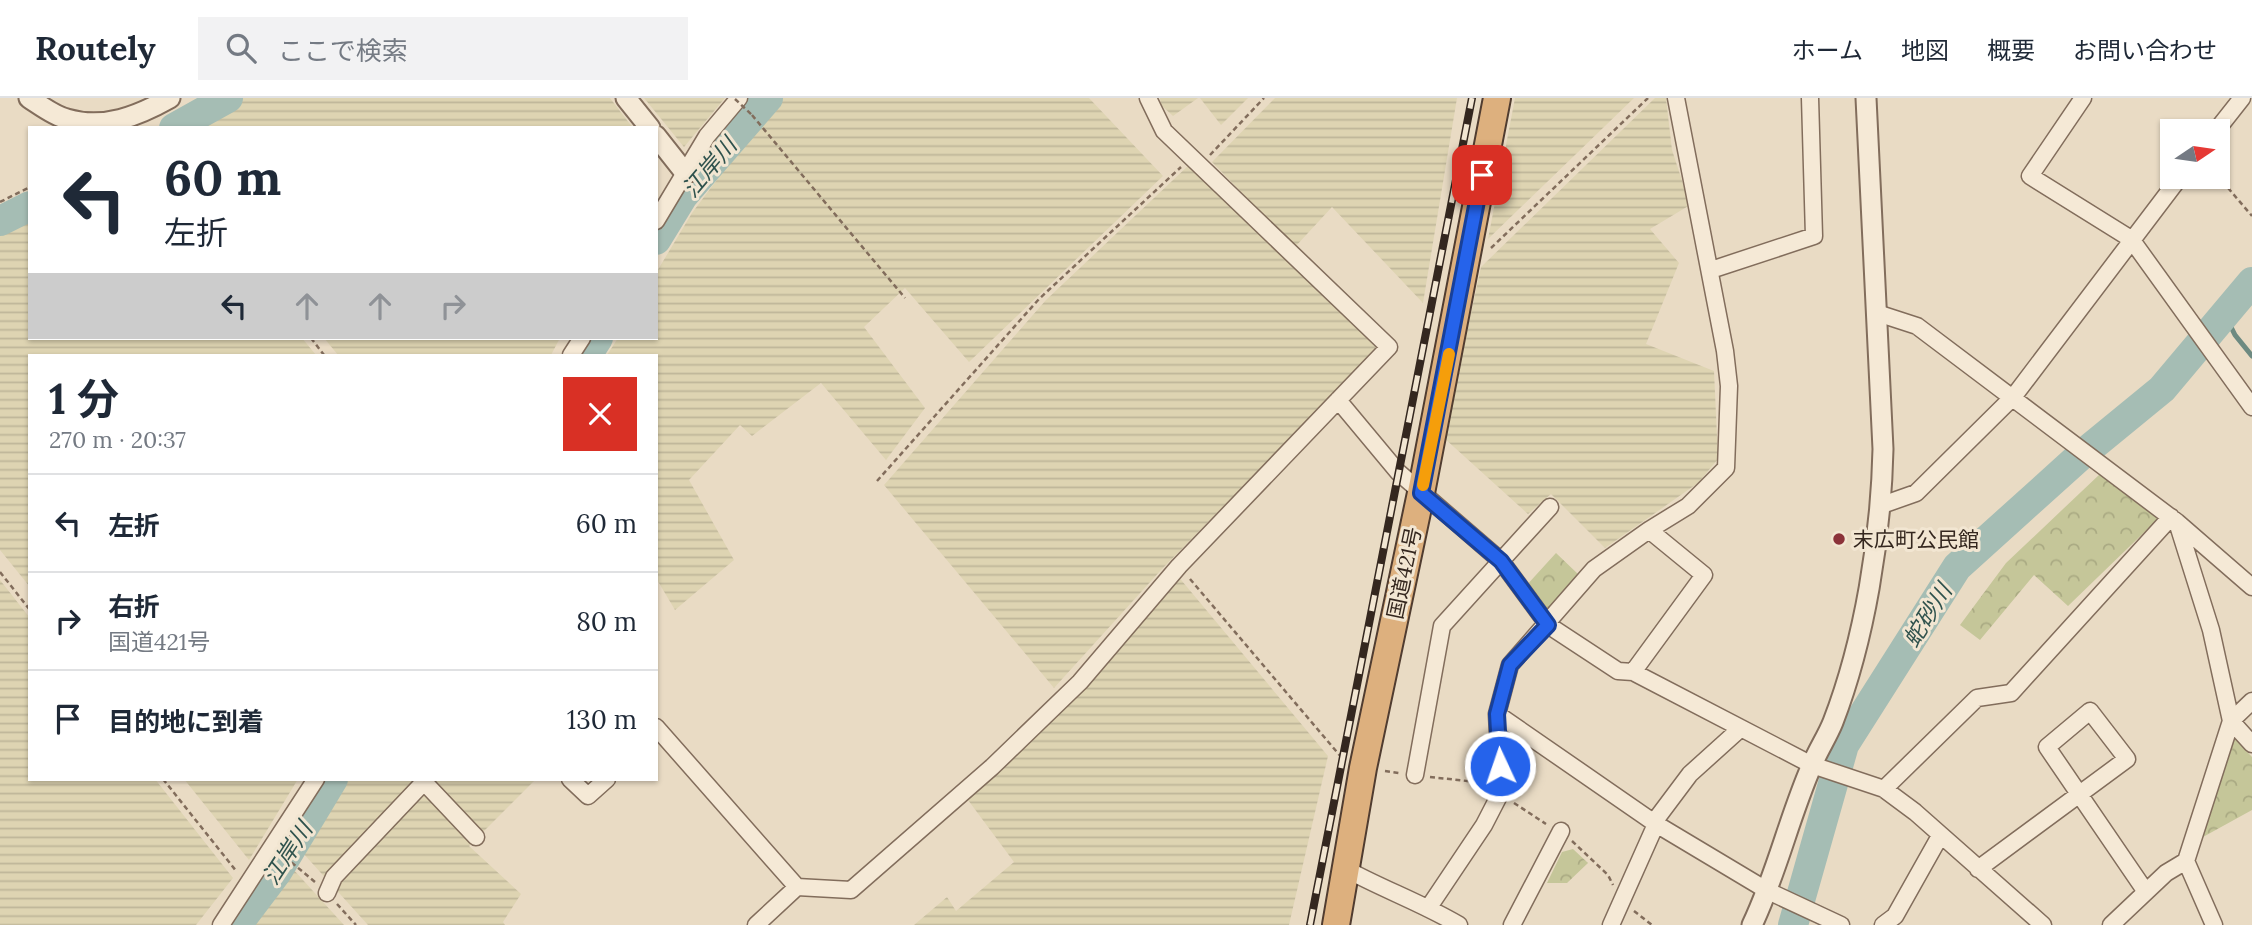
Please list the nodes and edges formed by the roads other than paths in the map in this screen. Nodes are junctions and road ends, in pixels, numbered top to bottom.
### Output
1 (29, 98) edge
2 (170, 98) edge
3 (626, 98) edge
4 (1147, 98) edge
5 (1497, 98) edge
6 (1676, 98) edge
7 (1810, 98) edge
8 (1866, 98) edge
9 (2083, 98) edge
10 (2242, 98) edge
11 (737, 99) edge
12 (2225, 119) edge
13 (648, 126) edge
14 (658, 139) edge
15 (686, 174) junction
16 (2171, 189) edge
17 (658, 218) edge
18 (2131, 239) junction
19 (1711, 270) junction
20 (1877, 313) junction
21 (2014, 396) junction
22 (1338, 400) junction
23 (2252, 407) edge
24 (1421, 493) junction
25 (1882, 505) junction
26 (1550, 507) dead end
27 (2174, 519) junction
28 (1648, 530) junction
29 (1501, 561) junction
30 (2252, 587) edge
31 (1548, 625) junction
32 (1633, 672) junction
33 (2252, 701) edge
34 (1497, 714) junction
35 (2231, 721) junction
36 (1741, 728) junction
37 (658, 731) edge
38 (2252, 744) edge
39 (1812, 765) junction
40 (1415, 775) road end
41 (315, 781) edge
42 (572, 781) edge
43 (605, 781) edge
44 (1884, 789) junction
45 (2080, 794) junction
46 (1655, 823) junction
47 (1561, 831) road end
48 (1940, 836) junction
49 (477, 837) dead end
50 (2186, 861) junction
51 (1344, 868) junction
52 (1978, 869) junction
53 (797, 887) junction
54 (1768, 891) junction
55 (2146, 892) junction
56 (327, 893) dead end
57 (1429, 907) junction
58 (1889, 920) edge
59 (221, 925) edge
60 (756, 925) edge
61 (1336, 925) edge
62 (1459, 925) edge
63 (1512, 925) edge
64 (1611, 925) edge
65 (1752, 925) edge
66 (1841, 925) edge
67 (1909, 925) edge
68 (2043, 925) edge
69 (2111, 925) edge
70 (2214, 925) edge

1 - 2 street
3 - 13 street
4 - 22 street
5 - 24 highway, 国道421号
6 - 19 street
7 - 19 street
8 - 20 street
9 - 18 street
10 - 12 street
11 - 15 street
14 - 15 street
15 - 17 street
16 - 18 street
18 - 21 street
18 - 23 street
19 - 28 street
20 - 21 street
20 - 25 street
21 - 25 street
21 - 27 street
22 - 24 street
22 - 53 street
24 - 29 street
24 - 51 highway, 国道421号
25 - 39 street
26 - 29 street
27 - 30 street
27 - 35 street
27 - 44 street
28 - 31 street
28 - 32 street
29 - 31 street
29 - 40 street
31 - 32 street
31 - 34 street
32 - 36 street
33 - 35 street
34 - 46 street
34 - 57 street
35 - 38 street
35 - 50 street
36 - 39 street
36 - 46 street
37 - 53 street
39 - 44 street
39 - 54 street
41 - 59 street
42 - 43 street
44 - 48 street
45 - 45 street
45 - 52 street
45 - 55 street
46 - 54 street
46 - 64 street
47 - 63 street
48 - 52 street
48 - 58 street
49 - 56 street
50 - 55 street
50 - 70 street
51 - 57 street
51 - 61 highway, 国道421号
52 - 68 street
53 - 60 street
54 - 65 street
54 - 66 street
55 - 69 street
57 - 62 street
58 - 67 street

